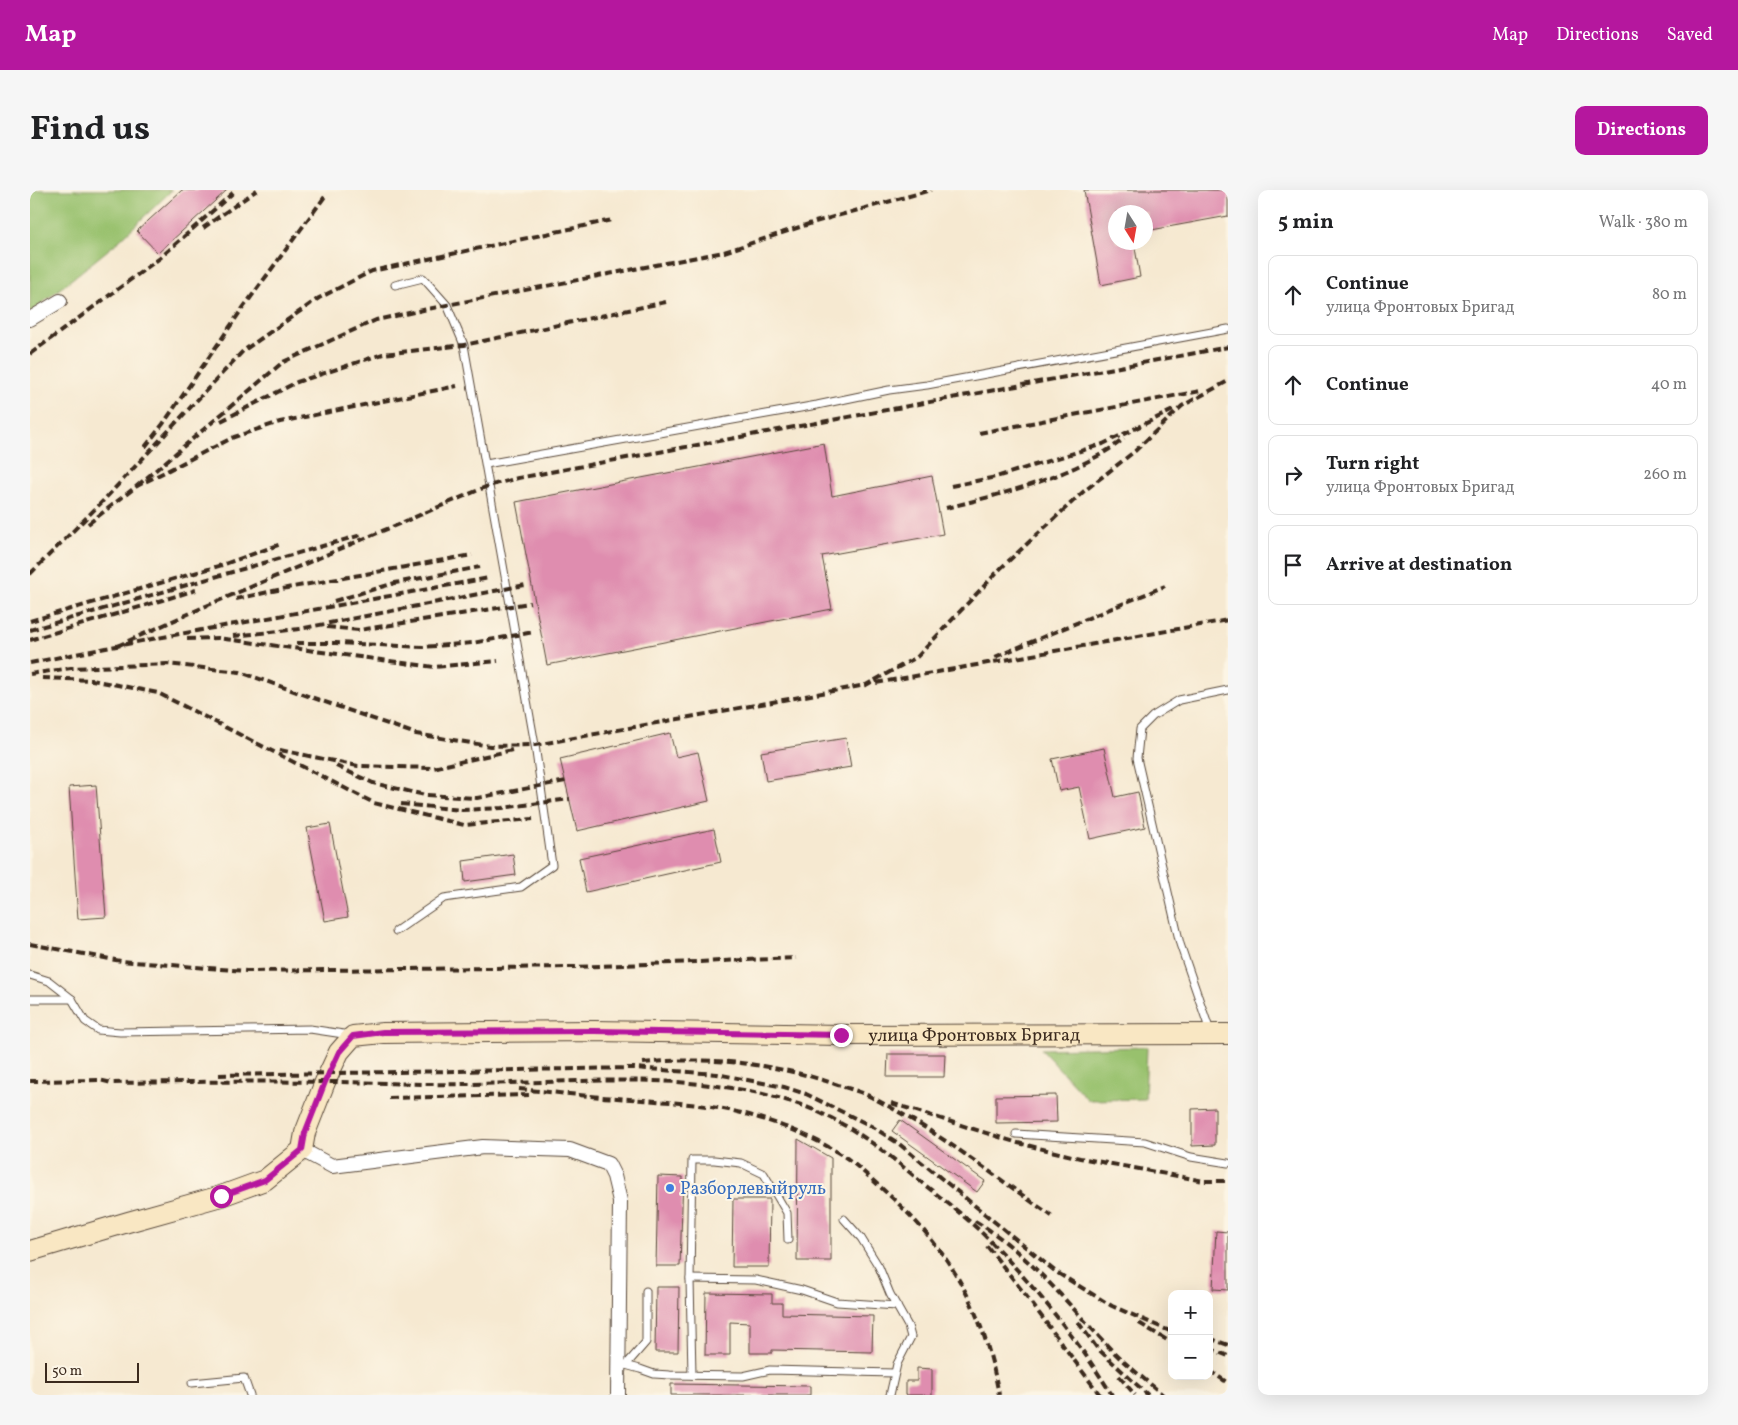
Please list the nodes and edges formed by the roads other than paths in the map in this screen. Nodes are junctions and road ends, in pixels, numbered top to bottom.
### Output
1 (395, 285) dead end
2 (60, 300) dead end
3 (30, 319) edge
4 (1228, 329) edge
5 (486, 464) junction
6 (1228, 690) edge
7 (396, 931) dead end
8 (30, 975) edge
9 (30, 999) edge
10 (72, 999) junction
11 (1219, 1034) edge
12 (353, 1036) junction
13 (1016, 1134) dead end
14 (302, 1150) junction
15 (1228, 1163) edge
16 (844, 1219) dead end
17 (788, 1240) dead end
18 (30, 1251) edge
19 (690, 1279) junction
20 (646, 1291) dead end
21 (897, 1306) junction
22 (622, 1364) junction
23 (894, 1373) junction
24 (692, 1375) junction
25 (192, 1383) dead end
26 (250, 1395) edge
27 (618, 1395) edge
28 (890, 1395) edge

1 - 5 lane
2 - 3 street
4 - 5 lane
5 - 7 lane
6 - 11 lane
8 - 10 lane
9 - 10 lane
10 - 12 lane
11 - 12 main road, улица Фронтовых Бригад
12 - 14 main road
13 - 15 lane
14 - 18 main road
14 - 22 street
16 - 21 lane
17 - 19 lane
19 - 21 lane
19 - 24 lane
20 - 22 lane
21 - 23 lane
22 - 24 lane
22 - 27 street
23 - 24 lane
23 - 28 lane
25 - 26 lane

